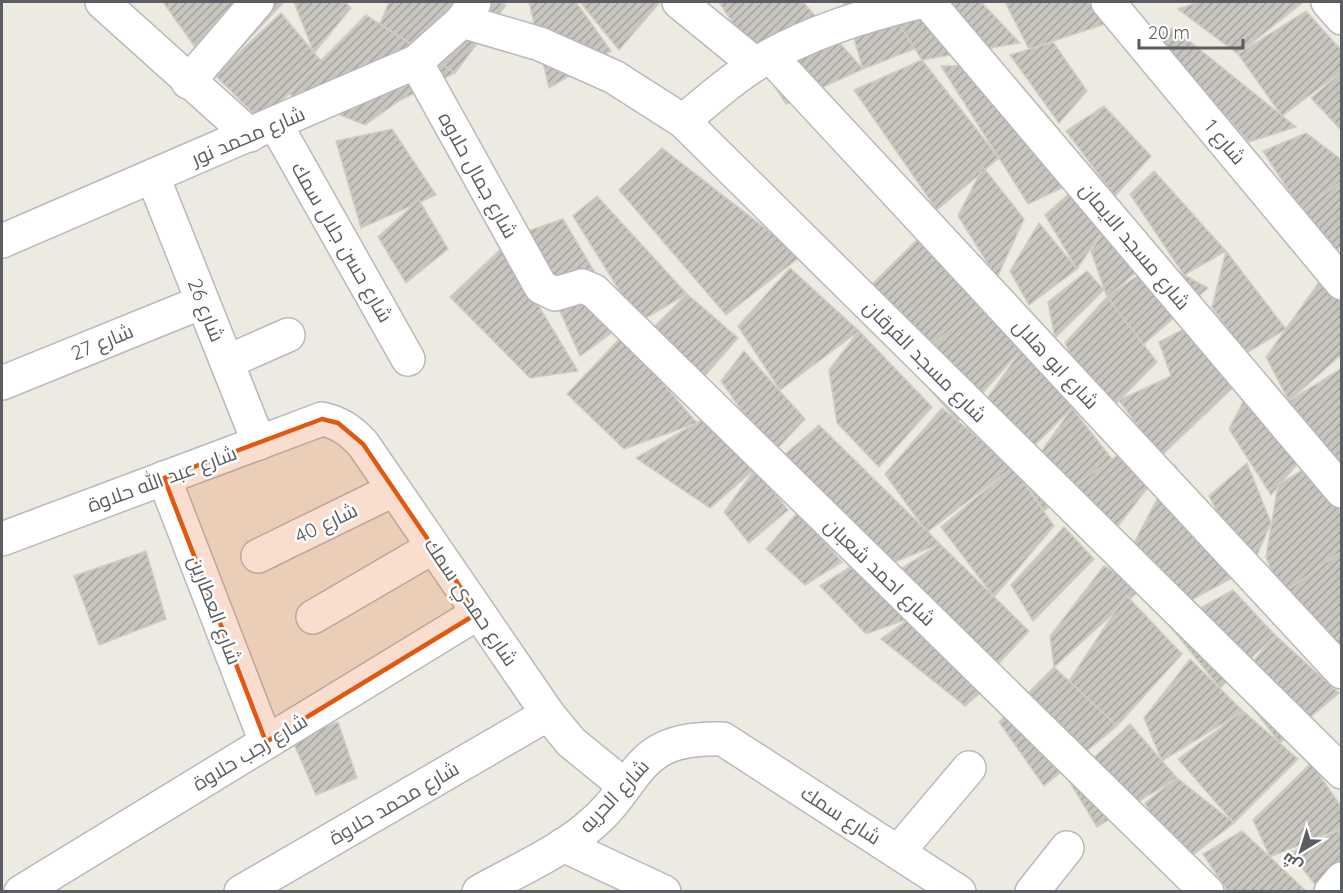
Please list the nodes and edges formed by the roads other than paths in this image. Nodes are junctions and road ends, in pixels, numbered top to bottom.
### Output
1 (102, 2) edge
2 (257, 2) edge
3 (679, 2) edge
4 (919, 2) edge
5 (928, 2) edge
6 (1108, 2) edge
7 (1328, 2) edge
8 (468, 11) edge
9 (836, 11) edge
10 (1341, 18) edge
11 (762, 60) junction
12 (416, 62) junction
13 (188, 82) junction
14 (683, 121) junction
15 (263, 130) junction
16 (153, 177) junction
17 (2, 241) edge
18 (1341, 282) edge
19 (541, 288) joint
20 (202, 302) junction
21 (288, 335) dead end
22 (408, 359) dead end
23 (227, 362) junction
24 (2, 383) edge
25 (322, 419) joint
26 (260, 443) junction
27 (164, 478) junction
28 (393, 490) junction
29 (1341, 491) edge
30 (2, 539) edge
31 (433, 547) junction
32 (258, 556) dead end
33 (478, 613) junction
34 (313, 617) dead end
35 (1341, 672) edge
36 (548, 714) junction
37 (723, 739) joint
38 (266, 742) junction
39 (969, 768) dead end
40 (1341, 772) edge
41 (625, 786) junction
42 (563, 845) junction
43 (1067, 848) dead end
44 (898, 852) junction
45 (1341, 879) edge
46 (21, 891) edge
47 (241, 891) edge
48 (479, 891) edge
49 (664, 891) edge
50 (958, 891) edge
51 (1032, 891) edge
52 (1207, 891) edge
53 (1331, 891) edge

1 - 13 street
2 - 13 street
3 - 11 street, شارع ابو هلال
4 - 9 street
5 - 29 street, شارع مسجد الايمان
6 - 18 street, شارع 1
7 - 10 street
8 - 12 street, شارع محمد نور
8 - 14 street, شارع مسجد الفرقان
9 - 11 street
11 - 14 street
11 - 35 street, شارع ابو هلال
12 - 15 street, شارع محمد نور
12 - 19 street, شارع جمال حلاوه
13 - 15 street
14 - 40 street, شارع مسجد الفرقان
15 - 16 street, شارع محمد نور
15 - 22 street, شارع حسن جلال سمك
16 - 17 street, شارع محمد نور
16 - 20 street, شارع 26
19 - 52 street, شارع احمد شعبان
20 - 23 street, شارع 26
20 - 24 street, شارع 27
21 - 23 street
23 - 26 street, شارع 26
25 - 26 street, شارع عبد الله حلاوة
25 - 28 street, شارع حمدي سمك
26 - 27 street, شارع عبد الله حلاوة
27 - 30 street, شارع عبد الله حلاوة
27 - 38 street, شارع العطارين
28 - 31 street, شارع حمدي سمك
28 - 32 street, شارع 40
31 - 33 street, شارع حمدي سمك
31 - 34 street
33 - 36 street, شارع حمدي سمك
33 - 38 street, شارع رجب حلاوة
36 - 41 street, شارع حمدي سمك
36 - 47 street, شارع محمد حلاوة
37 - 41 street, شارع الحريه
37 - 44 street, شارع سمك
38 - 46 street, شارع رجب حلاوة
39 - 44 street
41 - 42 street, شارع الحريه
42 - 48 street, شارع الحريه
42 - 49 street
43 - 51 street
44 - 50 street, شارع سمك
45 - 53 street

